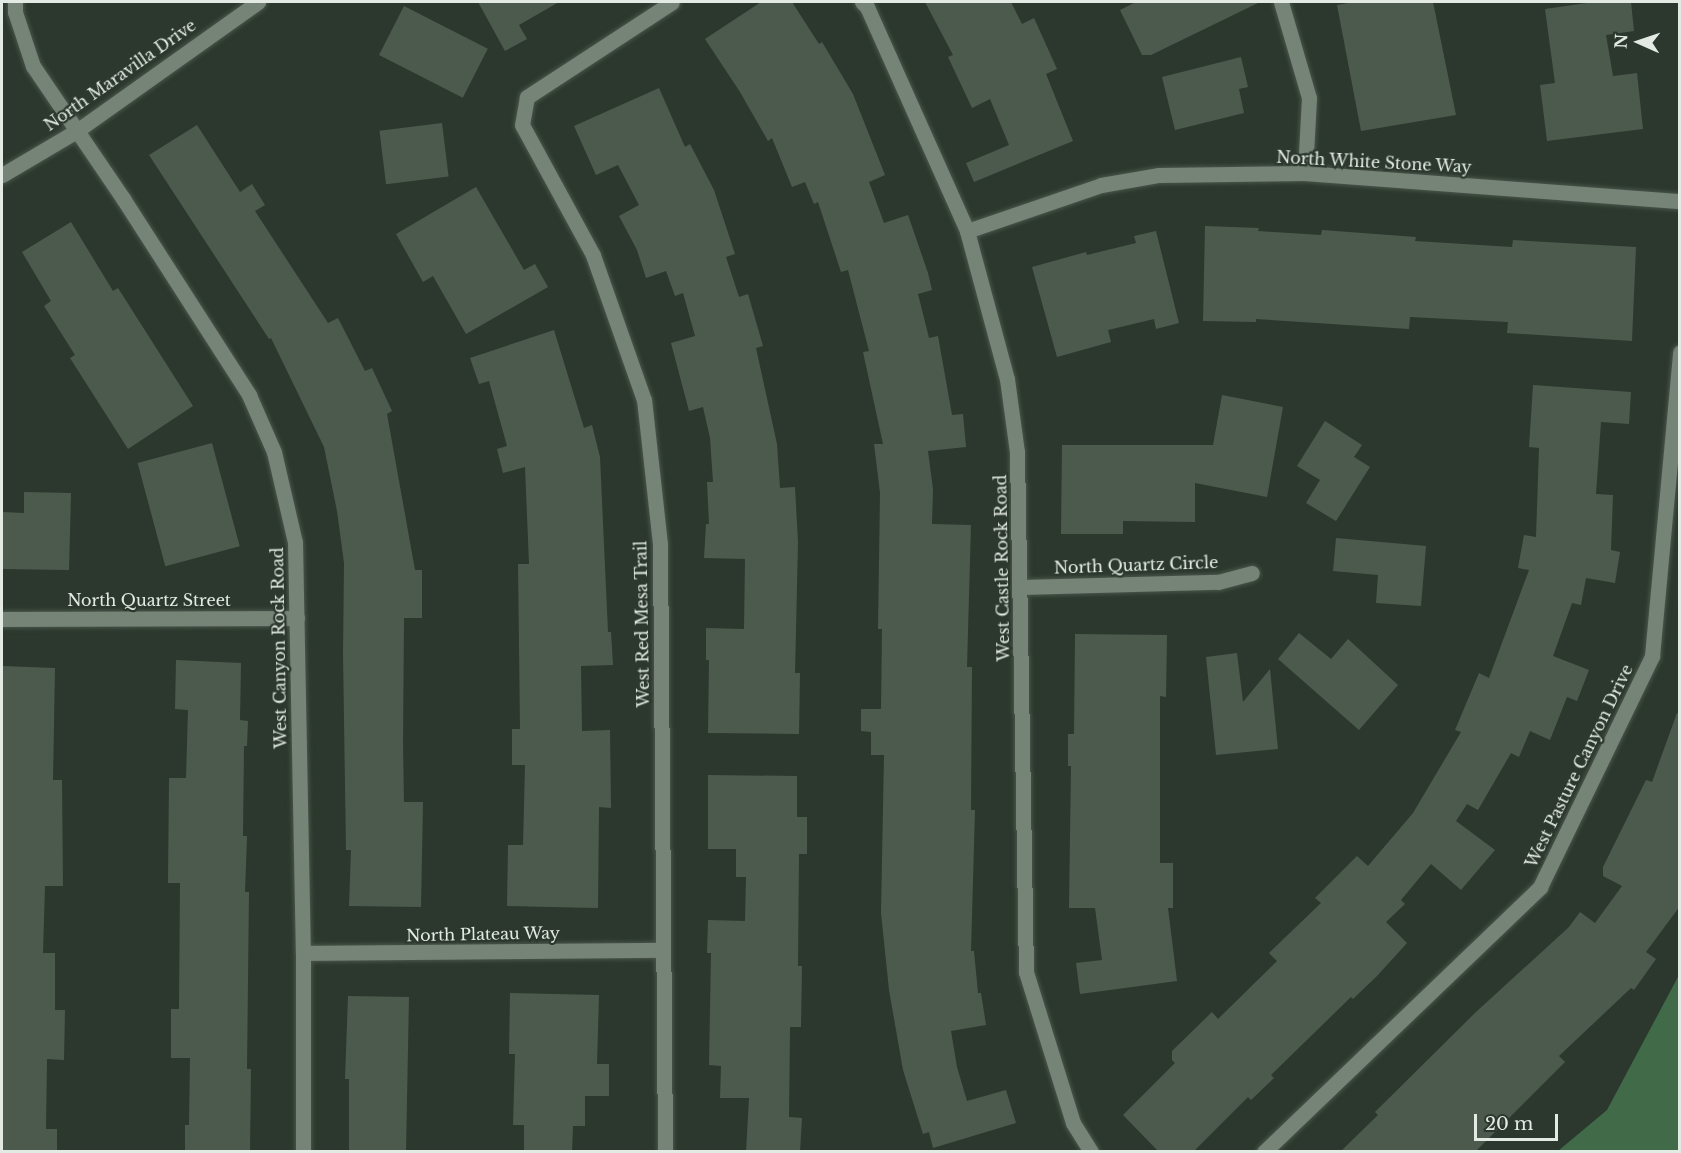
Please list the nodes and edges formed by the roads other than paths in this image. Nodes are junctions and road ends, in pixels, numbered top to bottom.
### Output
1 (15, 2) edge
2 (258, 2) edge
3 (672, 2) edge
4 (862, 2) edge
5 (1281, 2) edge
6 (78, 130) junction
7 (1305, 173) junction
8 (2, 175) edge
9 (1680, 201) edge
10 (967, 231) junction
11 (1680, 352) edge
12 (1252, 573) dead end
13 (1021, 587) junction
14 (297, 618) junction
15 (2, 619) edge
16 (663, 950) junction
17 (303, 953) junction
18 (303, 1152) edge
19 (665, 1152) edge
20 (1091, 1152) edge
21 (1264, 1152) edge

1 - 6 street, West Canyon Rock Road
2 - 6 street, North Maravilla Drive
3 - 16 street, West Red Mesa Trail
4 - 10 street, West Castle Rock Road
5 - 7 street
6 - 8 street, North Maravilla Drive
6 - 14 street, West Canyon Rock Road
7 - 9 street, North White Stone Way
7 - 10 street, North White Stone Way
10 - 13 street, West Castle Rock Road
11 - 21 street, West Pasture Canyon Drive
12 - 13 street, North Quartz Circle
13 - 20 street, West Castle Rock Road
14 - 15 street, North Quartz Street
14 - 17 street, West Canyon Rock Road
16 - 17 street, North Plateau Way
16 - 19 street, West Red Mesa Trail
17 - 18 street, West Canyon Rock Road

